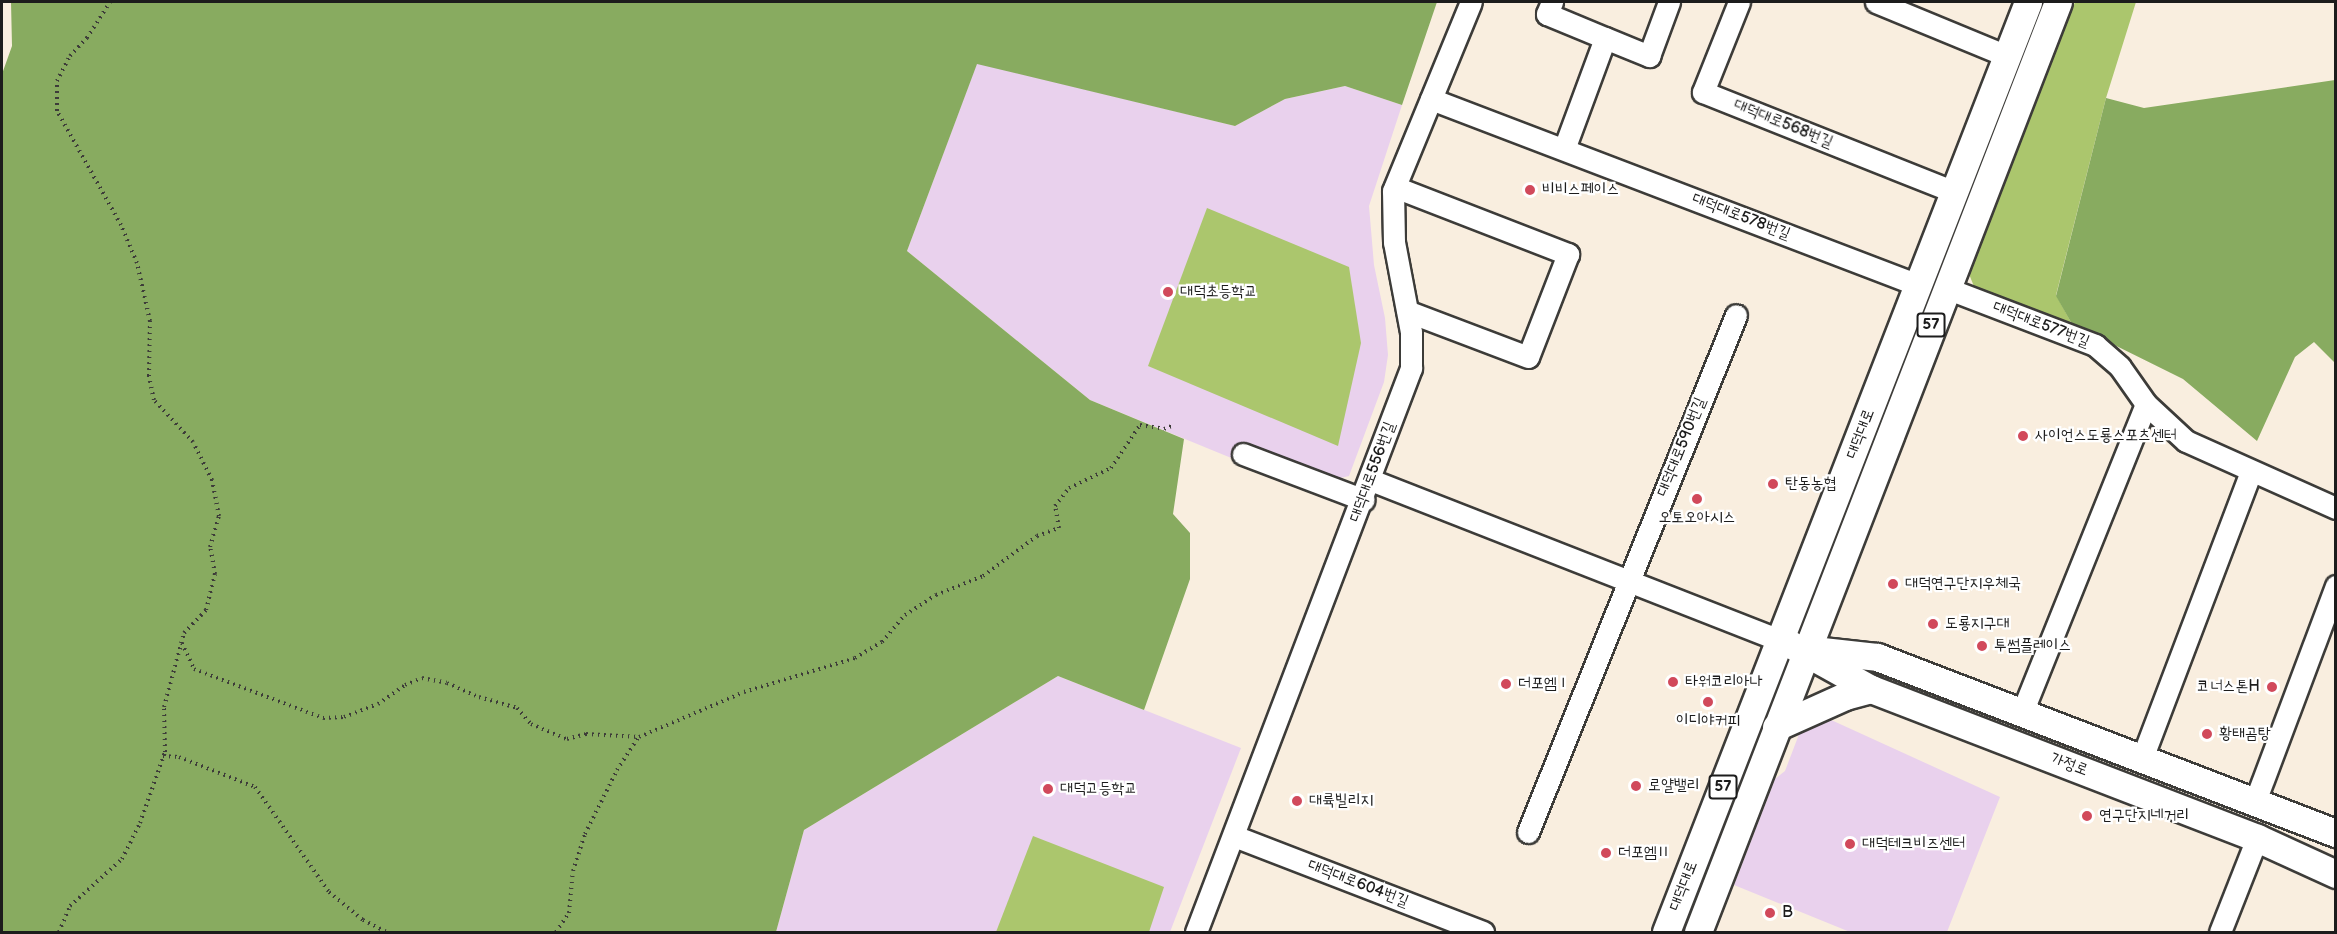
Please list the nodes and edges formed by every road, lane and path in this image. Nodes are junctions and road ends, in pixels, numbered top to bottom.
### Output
1 (110, 2) edge
2 (1471, 2) edge
3 (1552, 2) edge
4 (1670, 2) edge
5 (1739, 2) edge
6 (1875, 2) edge
7 (2028, 2) edge
8 (2058, 2) edge
9 (1605, 38) junction
10 (2007, 56) junction
11 (1431, 99) junction
12 (1564, 149) junction
13 (1395, 187) junction
14 (1954, 192) junction
15 (1918, 285) junction
16 (1946, 288) junction
17 (1407, 311) junction
18 (1737, 315) dead end
19 (2146, 404) junction
20 (1174, 425) dead end
21 (1243, 454) dead end
22 (2251, 472) junction
23 (1371, 480) junction
24 (1364, 500) junction
25 (2336, 508) edge
26 (1627, 579) junction
27 (2336, 586) edge
28 (182, 643) junction
29 (1793, 645) junction
30 (1870, 689) junction
31 (2021, 715) junction
32 (1776, 727) junction
33 (639, 737) junction
34 (163, 756) junction
35 (2141, 761) junction
36 (2254, 804) junction
37 (1528, 832) dead end
38 (2336, 833) edge
39 (1234, 836) junction
40 (2257, 838) junction
41 (2336, 874) edge
42 (59, 933) edge
43 (387, 933) edge
44 (556, 933) edge
45 (1196, 933) edge
46 (1483, 933) edge
47 (1666, 933) edge
48 (1698, 933) edge
49 (2220, 933) edge

1 - 28 path
2 - 11 street, 대덕대로556번길
3 - 9 street
4 - 9 street
5 - 14 street, 대덕대로568번길
6 - 10 street
7 - 10 main road, 대덕대로 / 57
8 - 16 main road, 대덕대로 / 57
9 - 12 street
10 - 14 main road, 대덕대로 / 57
11 - 12 street, 대덕대로578번길
11 - 13 street, 대덕대로556번길
12 - 15 street, 대덕대로578번길
13 - 17 street, 대덕대로556번길
13 - 17 street
14 - 15 main road, 대덕대로 / 57
15 - 29 main road, 대덕대로 / 57
16 - 19 street, 대덕대로577번길
16 - 29 main road, 대덕대로 / 57
17 - 23 street, 대덕대로556번길
18 - 26 street, 대덕대로590번길
19 - 22 street, 대덕대로577번길
19 - 31 street
20 - 33 path
21 - 24 street
22 - 25 street, 대덕대로577번길
22 - 35 street
23 - 24 street, 대덕대로556번길
23 - 26 street
24 - 39 street, 대덕대로556번길
26 - 29 street
26 - 37 street, 대덕대로590번길
27 - 36 street
28 - 33 path
28 - 34 path
29 - 30 main road, 가정로
29 - 31 main road, 가정로
29 - 32 main road, 대덕대로 / 57
29 - 47 main road, 대덕대로 / 57
30 - 32 main road
30 - 40 main road, 가정로
31 - 35 main road, 가정로
32 - 48 main road, 대덕대로 / 57
33 - 44 path
34 - 42 path
34 - 43 path
35 - 36 main road, 가정로
36 - 38 main road, 가정로
39 - 45 street, 대덕대로556번길
39 - 46 street, 대덕대로604번길
40 - 41 main road, 가정로
40 - 49 street

